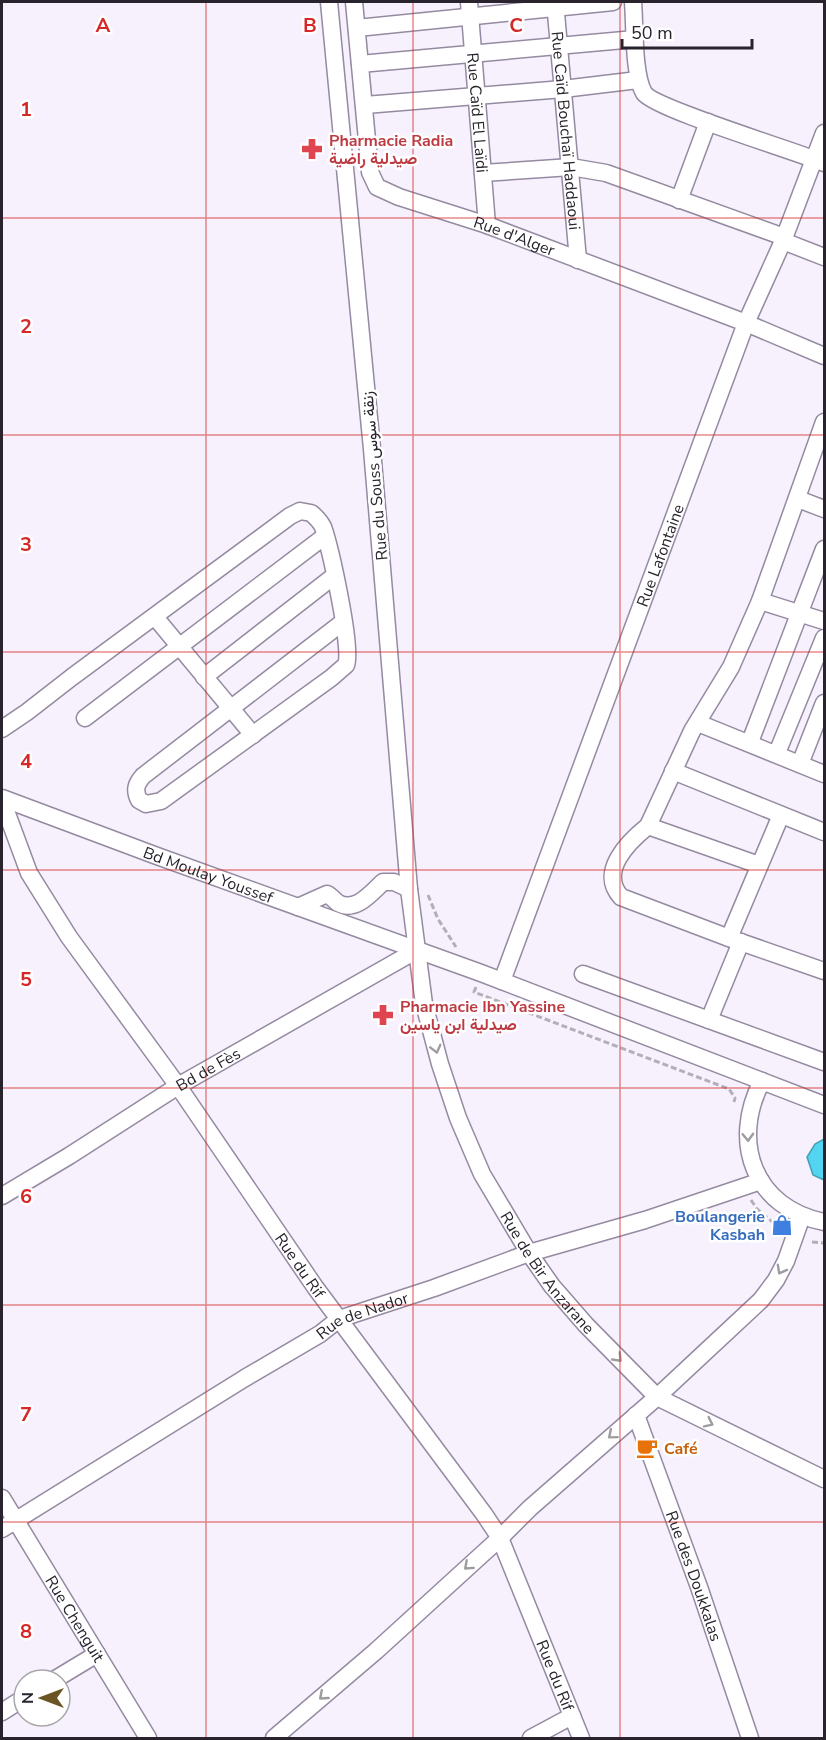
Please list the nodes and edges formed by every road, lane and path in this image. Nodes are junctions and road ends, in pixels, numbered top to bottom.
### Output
1 (329, 2) edge
2 (354, 2) edge
3 (613, 2) edge
4 (633, 2) edge
5 (556, 4) edge
6 (470, 9) edge
7 (357, 28) junction
8 (635, 39) junction
9 (559, 45) junction
10 (473, 54) junction
11 (360, 64) junction
12 (638, 80) junction
13 (563, 89) junction
14 (477, 96) junction
15 (365, 105) junction
16 (708, 122) junction
17 (825, 133) edge
18 (819, 161) edge
19 (571, 167) junction
20 (483, 173) junction
21 (678, 200) junction
22 (487, 225) junction
23 (783, 239) junction
24 (825, 257) edge
25 (578, 260) junction
26 (746, 323) junction
27 (825, 356) edge
28 (825, 422) edge
29 (798, 499) junction
30 (825, 509) edge
31 (325, 536) junction
32 (825, 549) edge
33 (334, 576) junction
34 (760, 601) junction
35 (800, 615) junction
36 (154, 616) junction
37 (825, 621) edge
38 (343, 622) junction
39 (825, 638) edge
40 (178, 647) junction
41 (204, 677) junction
42 (825, 703) edge
43 (231, 708) junction
44 (85, 718) dead end
45 (698, 723) junction
46 (2, 729) edge
47 (253, 735) junction
48 (750, 742) junction
49 (777, 753) junction
50 (800, 764) junction
51 (673, 771) junction
52 (825, 774) edge
53 (2, 799) edge
54 (781, 815) junction
55 (648, 826) junction
56 (825, 832) edge
57 (759, 865) junction
58 (409, 889) junction
59 (298, 907) junction
60 (735, 940) junction
61 (417, 950) junction
62 (825, 971) edge
63 (481, 973) junction
64 (582, 974) dead end
65 (502, 981) junction
66 (709, 1020) junction
67 (825, 1062) edge
68 (762, 1081) junction
69 (178, 1086) junction
70 (734, 1105) dead end
71 (825, 1105) edge
72 (761, 1181) junction
73 (742, 1188) junction
74 (2, 1196) edge
75 (802, 1216) junction
76 (825, 1222) edge
77 (795, 1237) junction
78 (825, 1243) edge
79 (529, 1253) junction
80 (339, 1319) junction
81 (657, 1397) junction
82 (636, 1415) junction
83 (825, 1479) edge
84 (2, 1498) edge
85 (8, 1525) edge
86 (500, 1538) junction
87 (97, 1654) junction
88 (72, 1669) edge
89 (572, 1716) junction
90 (148, 1738) edge
91 (274, 1738) edge
92 (531, 1738) edge
93 (581, 1738) edge
94 (750, 1738) edge

1 - 58 street, Rue du Souss زنقة سوس
2 - 7 street, Rue d'Alger
3 - 5 street
4 - 8 street
5 - 6 street
5 - 9 street, Rue Caïd Bouchaï Haddaoui
6 - 7 street
6 - 10 street, Rue Caïd El Laïdi
7 - 11 street, Rue d'Alger
8 - 9 street
8 - 12 street
9 - 10 street
9 - 13 street, Rue Caïd Bouchaï Haddaoui
10 - 11 street
10 - 14 street, Rue Caïd El Laïdi
11 - 15 street, Rue d'Alger
12 - 13 street
12 - 16 street
13 - 14 street
13 - 19 street, Rue Caïd Bouchaï Haddaoui
14 - 15 street
14 - 20 street, Rue Caïd El Laïdi
15 - 22 street, Rue d'Alger
16 - 18 street
16 - 21 street
17 - 18 street, Rue Lafontaine
18 - 23 street, Rue Lafontaine
19 - 20 street
19 - 21 street
19 - 25 street, Rue Caïd Bouchaï Haddaoui
20 - 22 street, Rue Caïd El Laïdi
21 - 23 street
22 - 25 street, Rue d'Alger
23 - 24 street
23 - 26 street, Rue Lafontaine
25 - 26 street, Rue d'Alger
26 - 27 street, Rue d'Alger
26 - 65 street, Rue Lafontaine
28 - 29 street
29 - 30 street
29 - 34 street
31 - 33 street
31 - 36 street
31 - 40 street
32 - 35 street
33 - 38 street
33 - 41 street
34 - 35 street
34 - 45 street
35 - 37 street
35 - 48 street
36 - 40 street
36 - 46 street
38 - 43 street
38 - 47 street
39 - 49 street
40 - 41 street
40 - 44 street
41 - 43 street
42 - 50 street
43 - 47 street
43 - 47 street
45 - 48 street
45 - 51 street
48 - 49 street
49 - 50 street
50 - 52 street
51 - 54 street
51 - 55 street
53 - 59 street, Bd Moulay Youssef
53 - 69 street, Rue du Rif
54 - 56 street
54 - 57 street
55 - 57 street
55 - 60 street
57 - 60 street
58 - 59 street
58 - 61 street, Rue du Souss زنقة سوس
59 - 61 street, Bd Moulay Youssef
60 - 62 street
60 - 66 street
61 - 63 street, Bd Moulay Youssef
61 - 69 street, Bd de Fès
61 -> 79 street, Rue de Bir Anzarane
63 - 65 street, Bd Moulay Youssef
63 - 70 path
64 - 66 street
65 - 68 street, Bd Moulay Youssef
66 - 67 street
68 - 71 street, Bd Moulay Youssef
68 -> 72 street
69 - 74 street, Bd de Fès
69 - 80 street, Rue du Rif
72 - 73 street, Rue de Nador
72 - 75 street
73 - 77 path
73 - 79 street, Rue de Nador
75 - 76 street
75 - 77 street
77 - 78 path
77 -> 81 street
79 - 80 street, Rue de Nador
79 -> 81 street, Rue de Bir Anzarane
80 - 85 street, Rue de Nador
80 - 86 street, Rue du Rif
81 - 82 street
81 -> 83 street, Rue de Bir Anzarane
82 -> 86 street
82 - 94 street, Rue des Doukkalas
84 - 85 street, Rue Chenguit
85 - 87 street, Rue Chenguit
86 - 89 street, Rue du Rif
86 -> 91 street
87 - 88 street
87 - 90 street, Rue Chenguit
89 - 92 street
89 - 93 street, Rue du Rif

